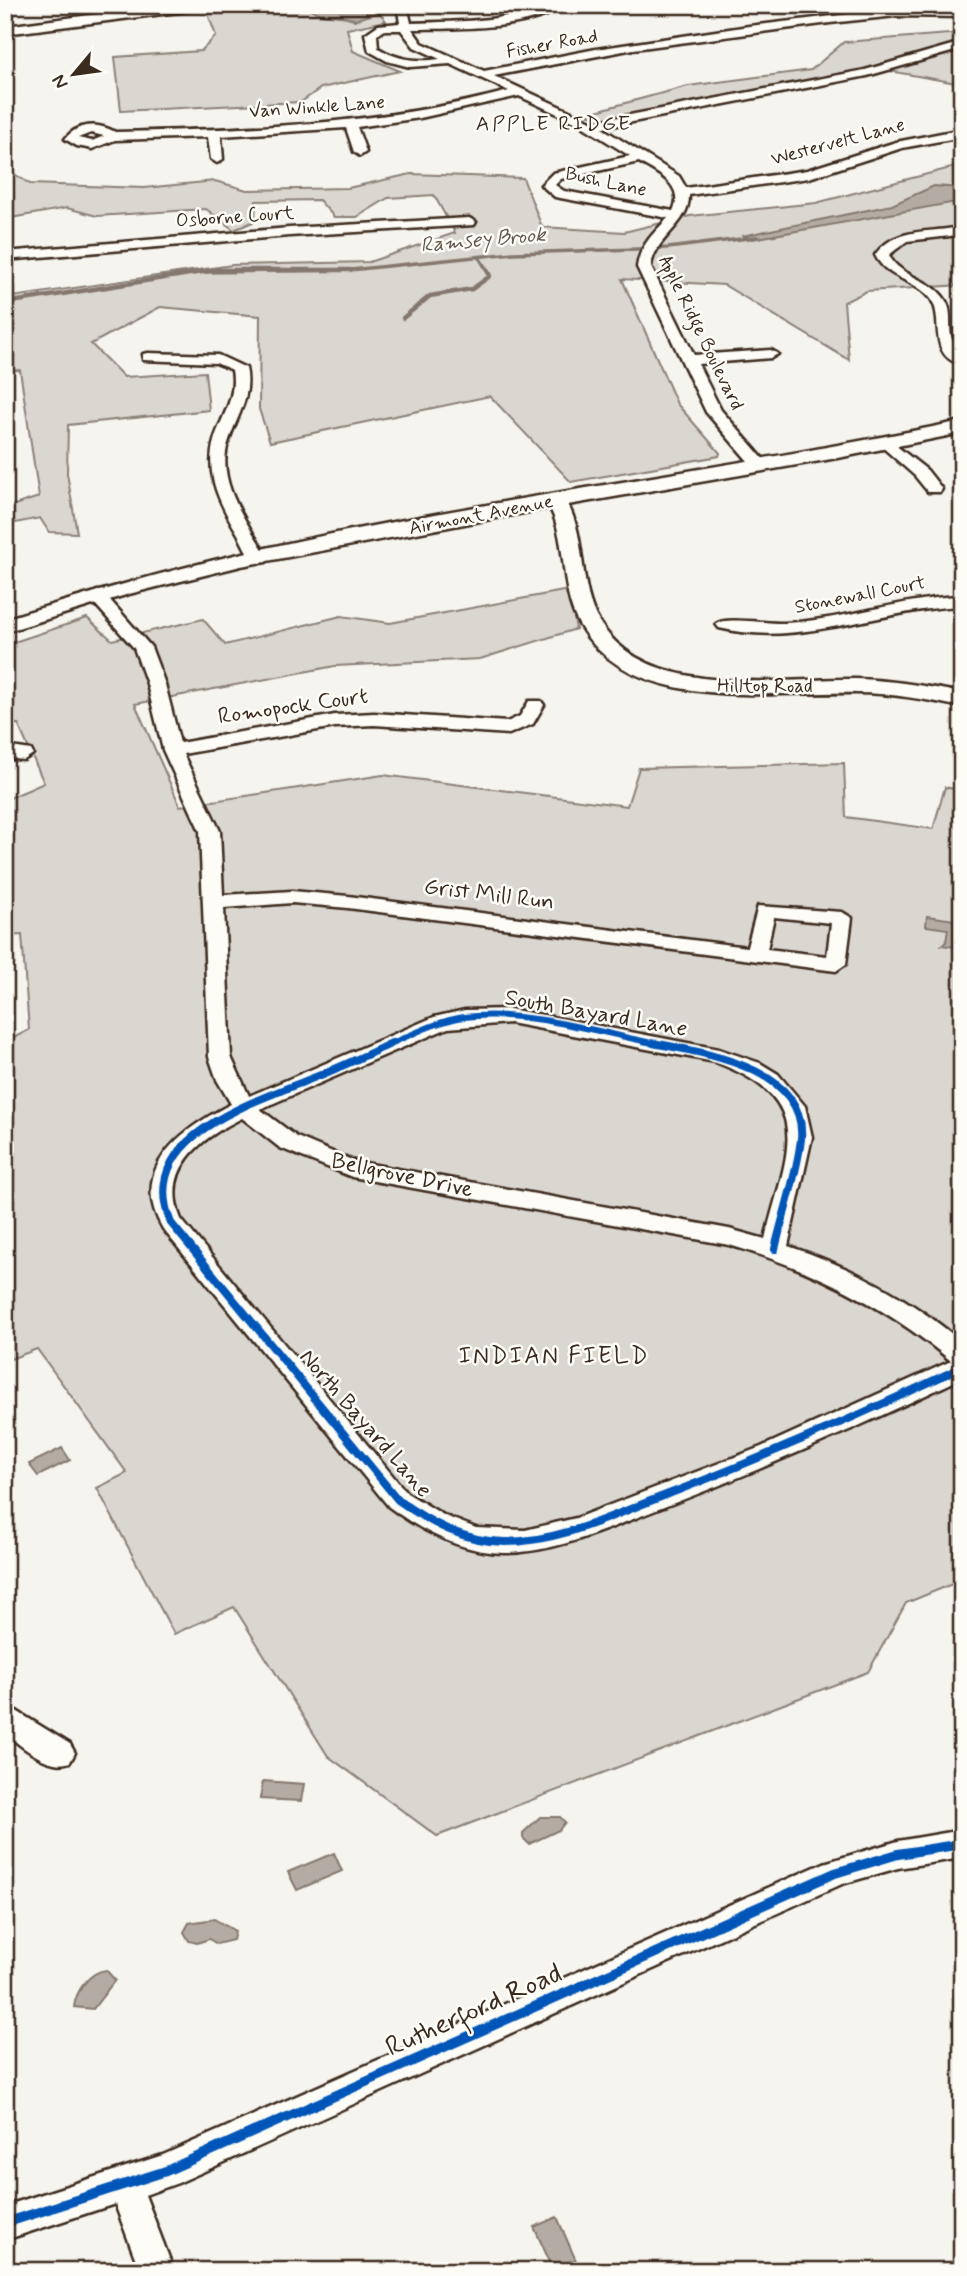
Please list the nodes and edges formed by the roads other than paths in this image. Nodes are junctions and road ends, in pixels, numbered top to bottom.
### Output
1 (202, 5) edge
2 (402, 5) edge
3 (561, 5) edge
4 (504, 9) dead end
5 (962, 15) edge
6 (526, 17) junction
7 (406, 26) junction
8 (5, 30) edge
9 (962, 45) edge
10 (449, 61) junction
11 (482, 75) junction
12 (521, 92) junction
13 (351, 126) junction
14 (592, 126) junction
15 (214, 132) junction
16 (962, 133) edge
17 (112, 136) dead end
18 (360, 152) dead end
19 (643, 157) junction
20 (217, 159) dead end
21 (683, 192) junction
22 (677, 216) junction
23 (469, 222) dead end
24 (954, 232) dead end
25 (5, 256) edge
26 (771, 354) dead end
27 (148, 357) dead end
28 (688, 360) junction
29 (962, 361) edge
30 (962, 427) edge
31 (885, 442) junction
32 (760, 465) junction
33 (934, 489) dead end
34 (556, 501) junction
35 (260, 558) junction
36 (97, 596) junction
37 (962, 601) edge
38 (725, 624) dead end
39 (5, 626) edge
40 (962, 700) edge
41 (535, 705) dead end
42 (172, 750) junction
43 (214, 902) junction
44 (756, 954) dead end
45 (245, 1108) junction
46 (775, 1249) junction
47 (962, 1356) edge
48 (962, 1367) edge
49 (5, 1716) edge
50 (60, 1753) dead end
51 (962, 1844) edge
52 (124, 2184) junction
53 (5, 2223) edge
54 (157, 2271) edge

1 - 8 street
2 - 7 street
3 - 6 street
4 - 6 street
5 - 11 street, Fisher Road
6 - 7 street
7 - 10 street
7 - 10 street
9 - 14 street
10 - 11 street
11 - 12 street
12 - 13 street, Van Winkle Lane
12 - 14 street
13 - 15 street, Van Winkle Lane
13 - 18 street
14 - 19 street
15 - 17 street, Van Winkle Lane
15 - 20 street
16 - 21 street, Westervelt Lane
19 - 21 street
19 - 22 street, Bush Lane
21 - 22 street
22 - 28 street, Apple Ridge Boulevard
23 - 25 street, Osborne Court
24 - 29 street
26 - 28 street
27 - 35 street
28 - 32 street, Apple Ridge Boulevard
30 - 31 street, Airmont Avenue
31 - 32 street, Airmont Avenue
31 - 33 street
32 - 34 street, Airmont Avenue
34 - 35 street, Airmont Avenue
34 - 40 street, Hilltop Road
35 - 36 street, Airmont Avenue
36 - 39 street, Airmont Avenue
36 - 42 street, Bellgrove Drive
37 - 38 street, Stonewall Court
41 - 42 street, Romopock Court
42 - 43 street, Bellgrove Drive
43 - 44 street, Grist Mill Run
43 - 45 street, Bellgrove Drive
45 - 46 street, Bellgrove Drive
45 - 46 street, South Bayard Lane
45 - 48 street, North Bayard Lane
46 - 47 street, Bellgrove Drive
49 - 50 street
51 - 52 street, Rutherford Road
52 - 53 street, Rutherford Road
52 - 54 street

